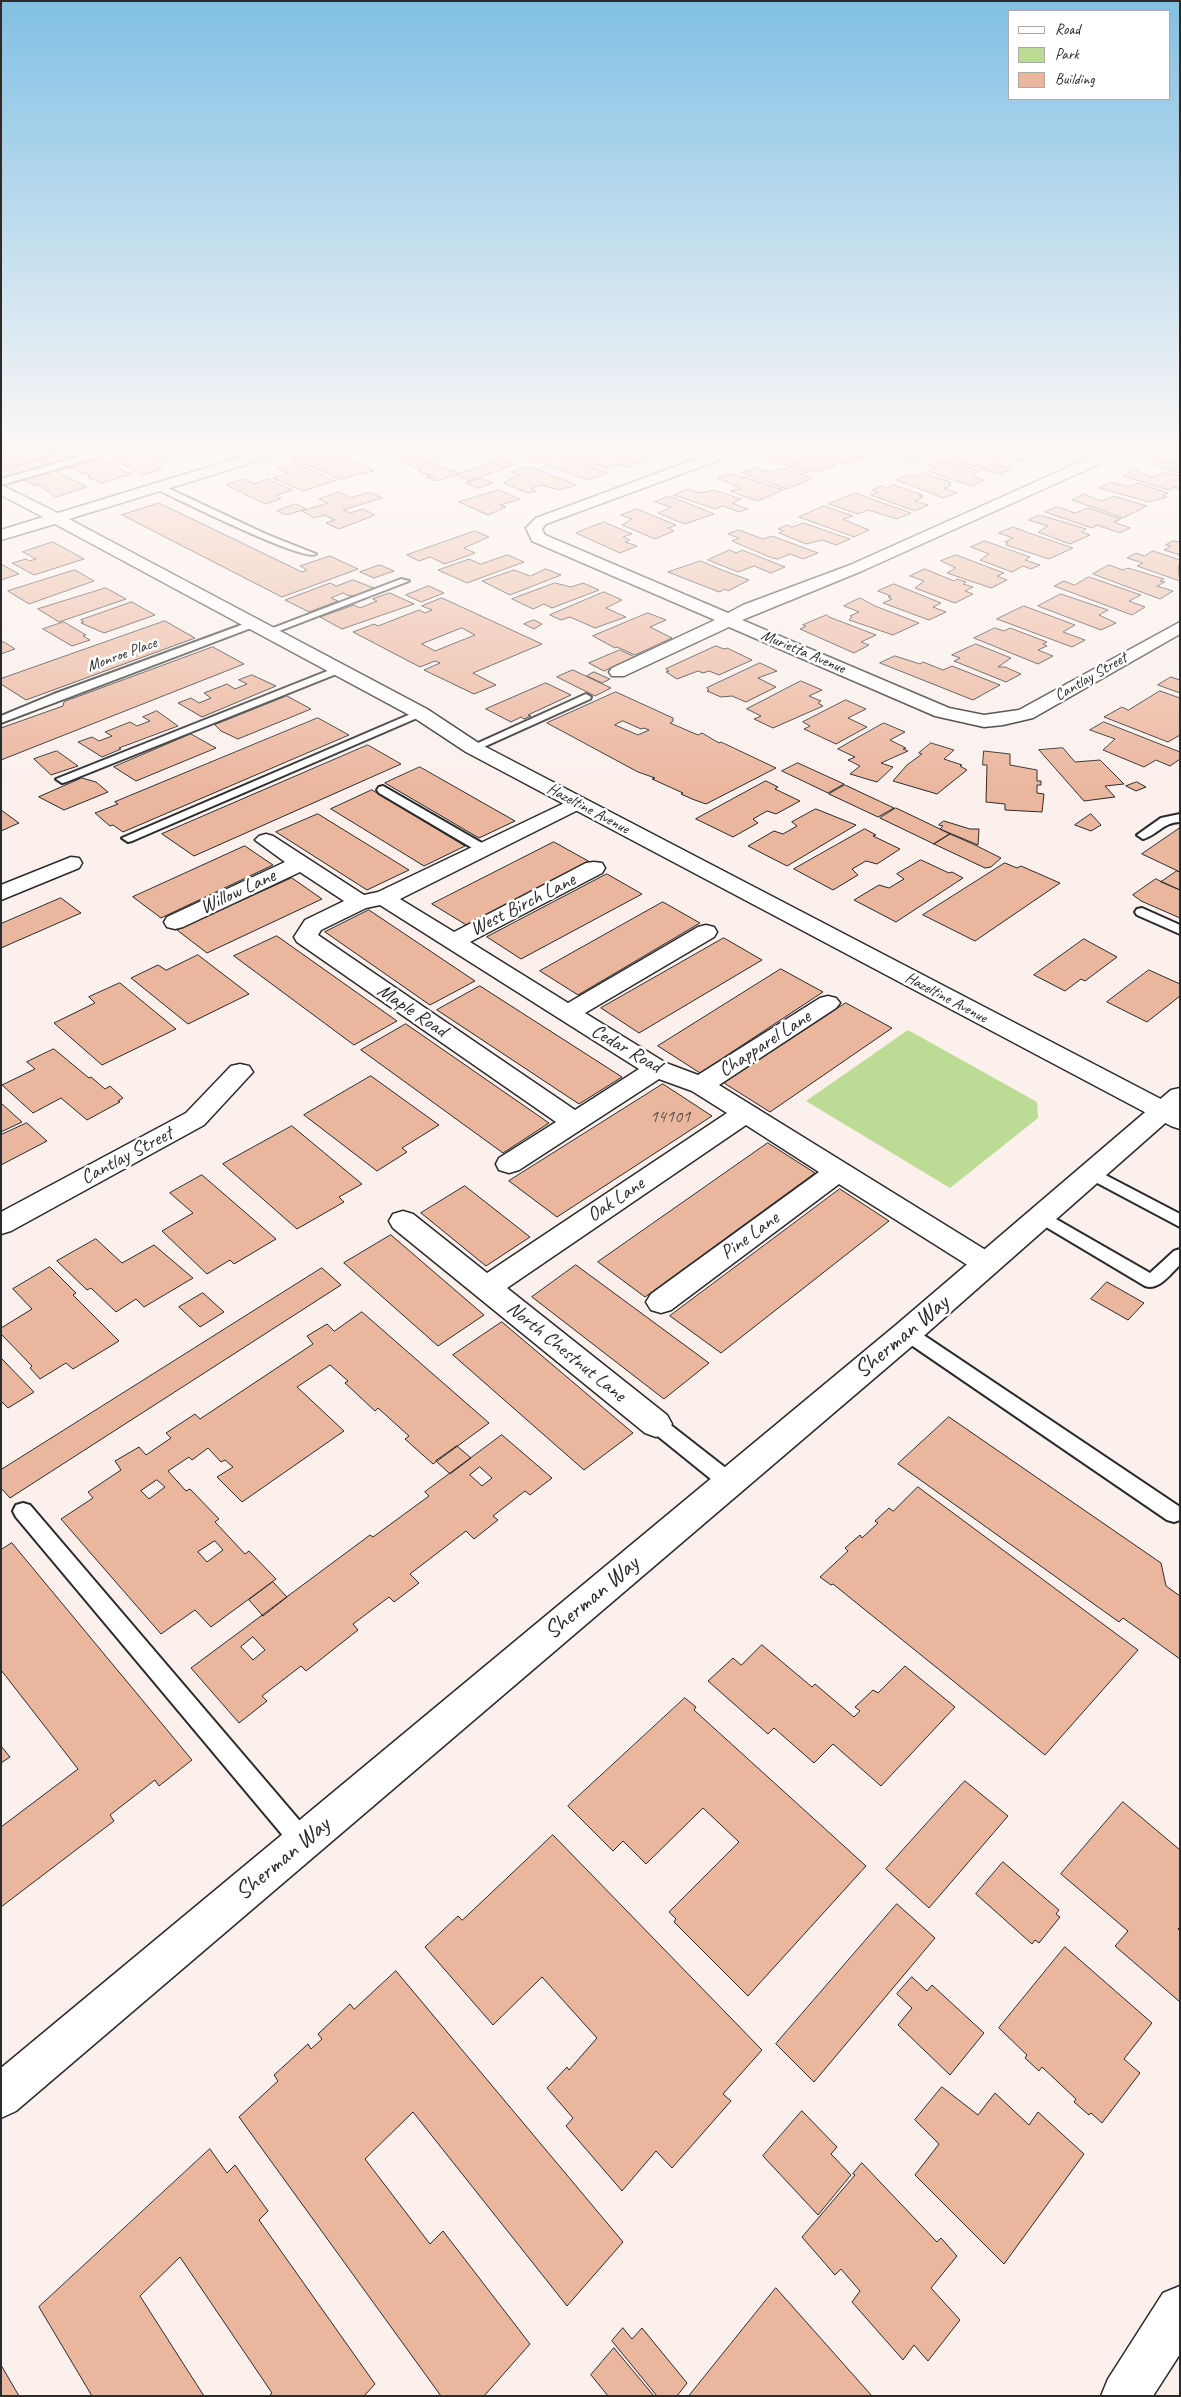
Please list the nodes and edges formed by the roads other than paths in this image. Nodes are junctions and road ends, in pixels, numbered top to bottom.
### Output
1 (145, 565) edge
2 (601, 565) edge
3 (863, 565) edge
4 (404, 581) dead end
5 (729, 620) junction
6 (263, 627) junction
7 (1180, 627) edge
8 (340, 669) junction
9 (618, 672) dead end
10 (586, 697) dead end
11 (420, 713) junction
12 (1, 720) edge
13 (999, 722) joint
14 (473, 748) junction
15 (62, 779) dead end
16 (383, 790) dead end
17 (577, 803) junction
18 (1180, 818) edge
19 (1143, 834) dead end
20 (128, 838) dead end
21 (266, 840) dead end
22 (483, 849) junction
23 (71, 863) dead end
24 (301, 863) junction
25 (594, 868) dead end
26 (1, 893) edge
27 (372, 900) junction
28 (1142, 912) dead end
29 (175, 922) dead end
30 (1180, 930) edge
31 (706, 932) dead end
32 (452, 942) junction
33 (828, 1003) dead end
34 (566, 1014) junction
35 (657, 1069) junction
36 (240, 1072) dead end
37 (701, 1085) junction
38 (1174, 1109) edge
39 (746, 1113) junction
40 (575, 1122) junction
41 (509, 1164) dead end
42 (840, 1170) junction
43 (1092, 1173) junction
44 (1042, 1217) junction
45 (403, 1221) dead end
46 (1180, 1221) edge
47 (1, 1224) edge
48 (1180, 1255) edge
49 (988, 1264) junction
50 (486, 1288) junction
51 (661, 1302) dead end
52 (906, 1333) junction
53 (656, 1424) joint
54 (730, 1482) junction
55 (23, 1511) dead end
56 (1174, 1514) dead end
57 (303, 1842) junction
58 (1, 2096) edge
59 (1180, 2310) edge
60 (1125, 2396) edge

1 - 6 street, Hazeltine Avenue
2 - 5 street, Murietta Avenue
3 - 5 street
4 - 6 lane
5 - 9 street
5 - 13 street, Murietta Avenue
6 - 8 street, Hazeltine Avenue
6 - 12 lane, Monroe Place
7 - 13 street, Cantlay Street
8 - 11 street, Hazeltine Avenue
8 - 15 lane
10 - 14 lane
11 - 14 street, Hazeltine Avenue
11 - 20 lane
14 - 17 street, Hazeltine Avenue
16 - 22 lane
17 - 22 street, Maple Road
17 - 38 street, Hazeltine Avenue
18 - 19 lane
21 - 24 street, Cedar Road
22 - 27 street, Maple Road
23 - 26 street
24 - 27 street, Cedar Road
24 - 29 street, Willow Lane
25 - 32 street, West Birch Lane
27 - 32 street, Cedar Road
27 - 40 street, Maple Road
28 - 30 lane
31 - 34 street
32 - 34 street, Cedar Road
33 - 37 street, Chapparel Lane
34 - 35 street, Cedar Road
35 - 37 street, Cedar Road
35 - 40 street
36 - 47 street, Cantlay Street
37 - 39 street, Cedar Road
38 - 43 street, Sherman Way
39 - 42 street, Cedar Road
39 - 50 street, Oak Lane
40 - 41 street
42 - 49 street, Cedar Road
42 - 51 street, Pine Lane
43 - 44 street, Sherman Way
43 - 46 lane
44 - 48 lane
44 - 49 street, Sherman Way
45 - 50 street, North Chestnut Lane
49 - 52 street, Sherman Way
50 - 53 street, North Chestnut Lane
52 - 54 street, Sherman Way
52 - 56 lane
53 - 54 lane, North Chestnut Lane
54 - 57 street, Sherman Way
55 - 57 lane
57 - 58 street, Sherman Way
59 - 60 street

